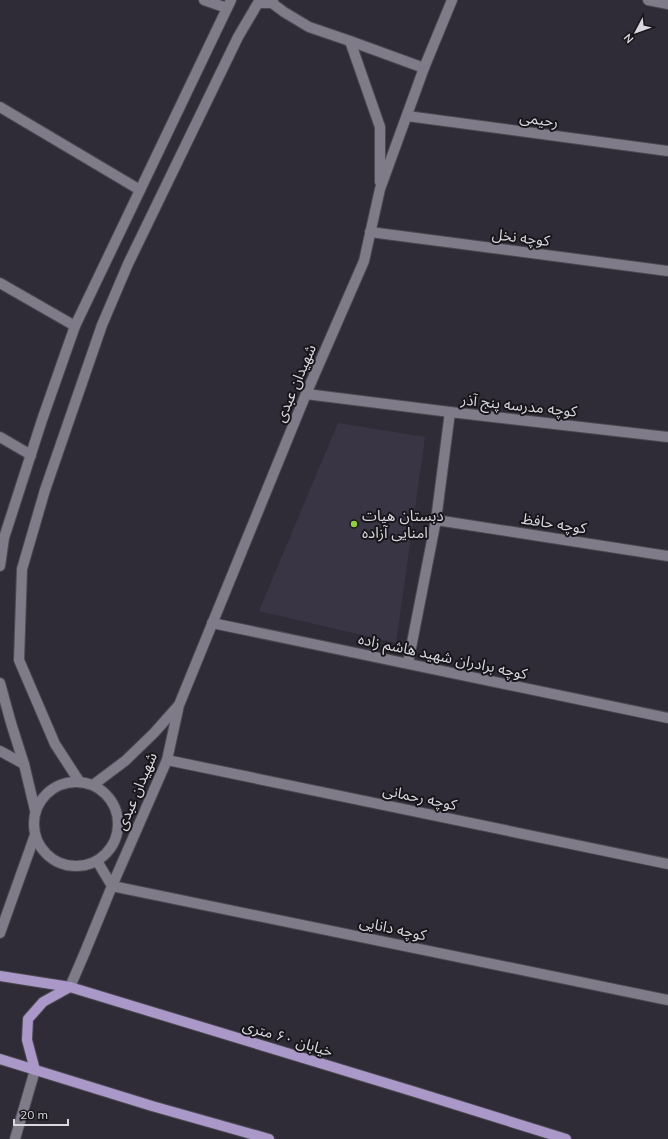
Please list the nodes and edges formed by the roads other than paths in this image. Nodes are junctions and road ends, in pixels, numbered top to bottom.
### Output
1 (204, 0) edge
2 (452, 0) edge
3 (648, 0) edge
4 (273, 1) edge
5 (229, 4) edge
6 (668, 4) edge
7 (350, 40) junction
8 (424, 68) junction
9 (0, 107) edge
10 (407, 116) junction
11 (668, 152) edge
12 (380, 189) junction
13 (140, 190) junction
14 (370, 232) junction
15 (668, 271) edge
16 (0, 283) edge
17 (75, 326) junction
18 (306, 394) junction
19 (450, 412) junction
20 (668, 436) edge
21 (0, 438) edge
22 (31, 455) junction
23 (436, 520) junction
24 (668, 556) edge
25 (0, 566) edge
26 (212, 624) junction
27 (408, 663) junction
28 (0, 683) edge
29 (179, 705) junction
30 (668, 718) edge
31 (0, 751) edge
32 (167, 760) junction
33 (24, 764) junction
34 (79, 781) junction
35 (93, 785) junction
36 (35, 810) junction
37 (35, 835) junction
38 (97, 861) junction
39 (668, 864) edge
40 (112, 886) junction
41 (0, 932) edge
42 (0, 976) edge
43 (70, 987) junction
44 (668, 1000) edge
45 (0, 1059) edge
46 (36, 1070) junction
47 (15, 1139) edge
48 (269, 1139) edge
49 (566, 1139) edge

1 - 5 street
2 - 8 street, شهیدان عبدی
3 - 6 street
4 - 7 street
4 - 34 street
5 - 13 street
7 - 8 street
7 - 12 street
8 - 10 street, شهیدان عبدی
9 - 13 street
10 - 11 street, رحیمی
10 - 12 street, شهیدان عبدی
12 - 14 street, شهیدان عبدی
13 - 17 street
14 - 15 street, کوچه نخل
14 - 18 street, شهیدان عبدی
16 - 17 street
17 - 22 street
18 - 19 street
18 - 26 street, شهیدان عبدی
19 - 20 street, کوچه مدرسه پنج آذر
19 - 23 street, کوچه مدرسه پنج آذر
21 - 22 street
22 - 25 street
23 - 24 street, کوچه حافظ
23 - 27 street, کوچه مدرسه پنج آذر
26 - 27 street, کوچه برادران شهید هاشم زاده
26 - 29 street, شهیدان عبدی
27 - 30 street, کوچه برادران شهید هاشم زاده
28 - 33 street
29 - 32 street, شهیدان عبدی
29 - 35 street, شهیدان عبدی
31 - 33 street
32 - 39 street, کوچه رحمانی
32 - 40 street, شهیدان عبدی
33 - 36 street
34 - 35 street
34 - 36 street
35 - 38 street
36 - 37 street
37 - 38 street
37 - 41 street
38 - 40 street
40 - 43 street, شهیدان عبدی
40 - 44 street, کوچه دانایی
42 - 43 main road, خیابان ۶۰ متری
43 - 46 main road
43 - 49 main road, خیابان ۶۰ متری
45 - 46 main road
46 - 47 street
46 - 48 main road

